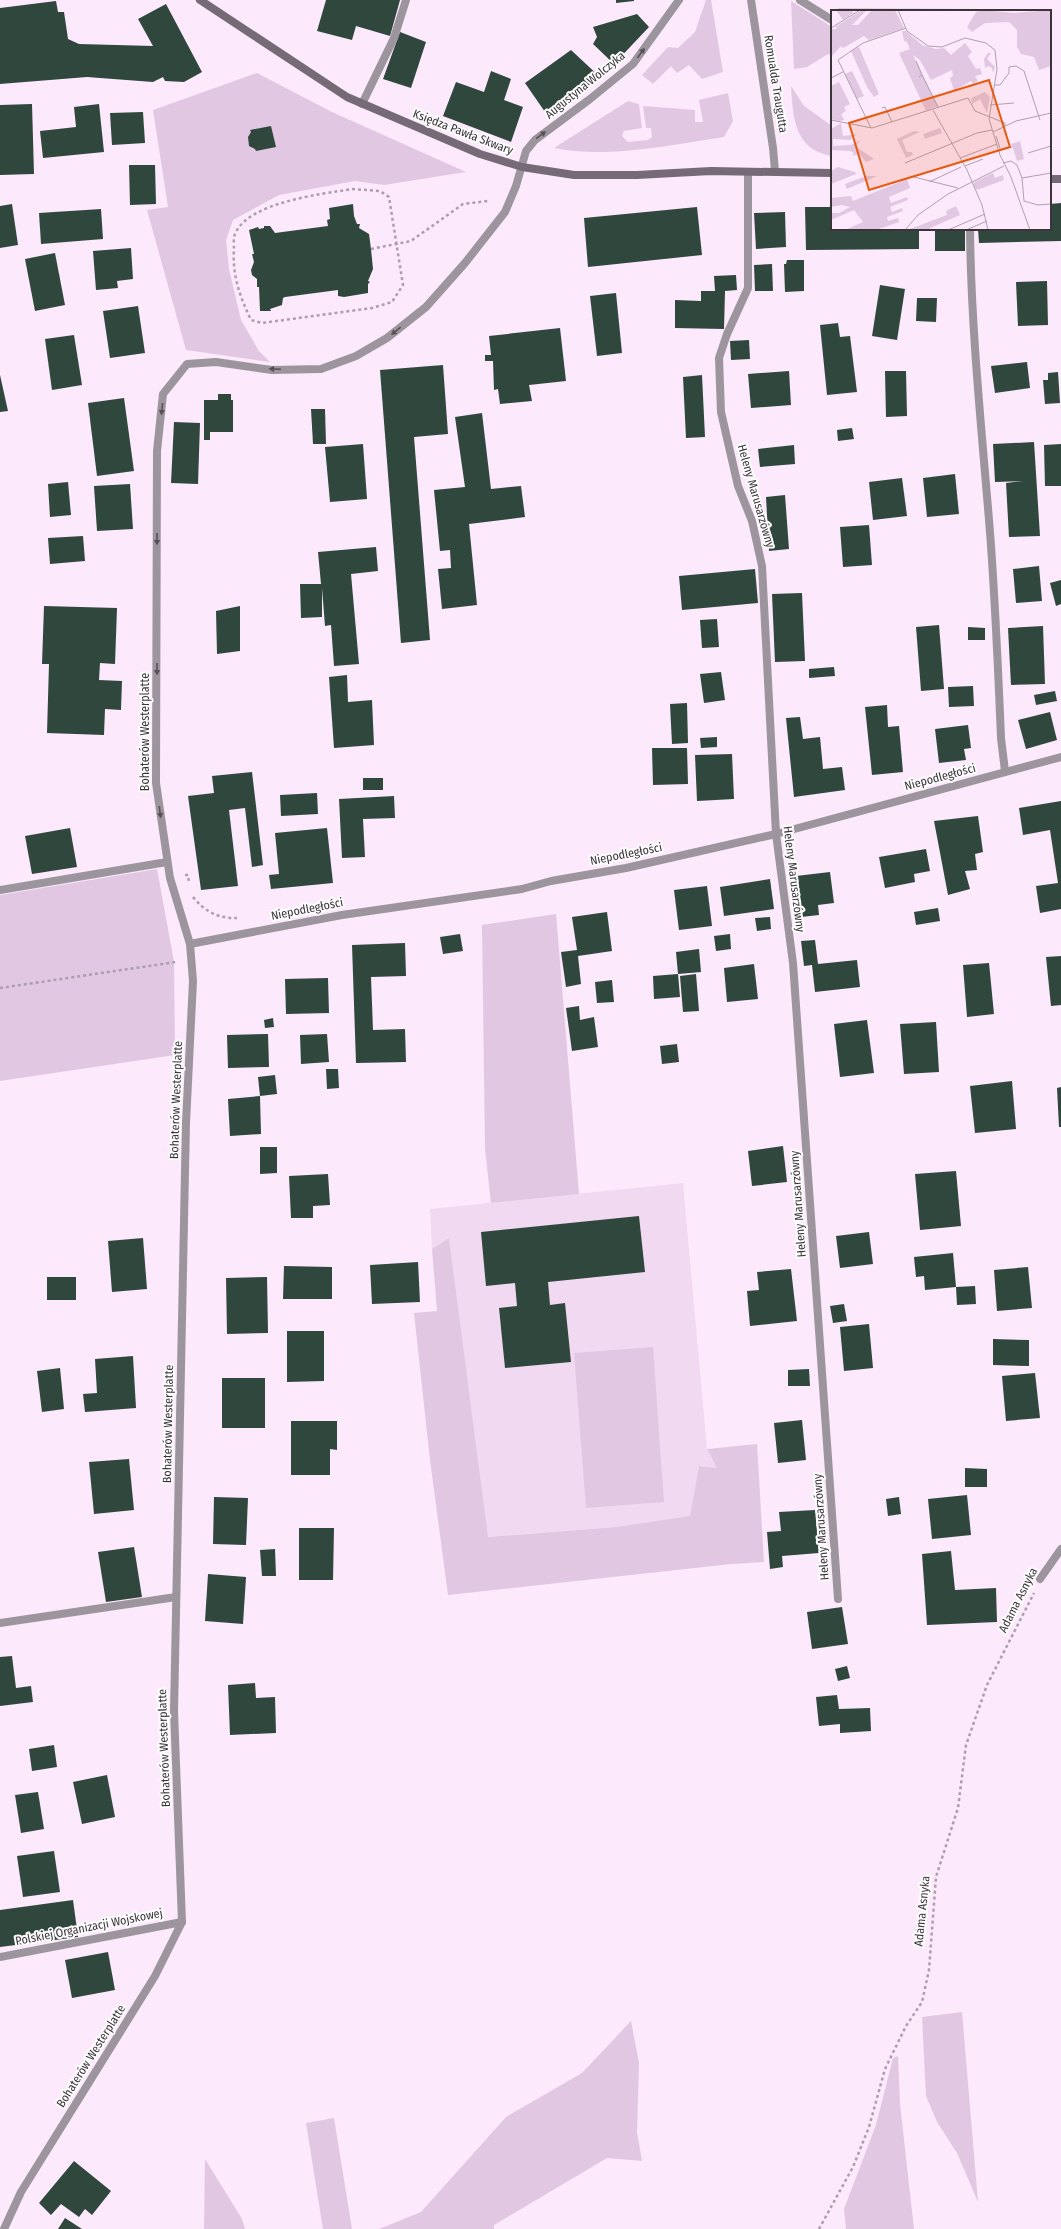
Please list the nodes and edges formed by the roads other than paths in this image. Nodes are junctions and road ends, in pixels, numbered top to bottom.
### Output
1 (200, 0) edge
2 (406, 0) edge
3 (679, 0) edge
4 (751, 0) edge
5 (800, 0) edge
6 (831, 19) edge
7 (362, 104) junction
8 (522, 167) junction
9 (775, 171) junction
10 (748, 172) junction
11 (831, 173) edge
12 (970, 230) edge
13 (1061, 757) edge
14 (1005, 771) junction
15 (776, 834) junction
16 (167, 862) junction
17 (0, 890) edge
18 (190, 944) junction
19 (1061, 1549) edge
20 (1040, 1579) road end
21 (176, 1597) junction
22 (838, 1599) dead end
23 (0, 1623) edge
24 (182, 1922) junction
25 (0, 1957) edge
26 (4, 2229) edge

1 - 7 main road, Księdza Pawła Skwary
2 - 7 street
8 -> 3 street, Augustyna Wolczyka
4 - 9 street, Romualda Traugutta
5 - 6 street
7 - 8 main road, Księdza Pawła Skwary
8 - 10 main road, Księdza Pawła Skwary
8 -> 16 street, Bohaterów Westerplatte
9 - 10 main road, Księdza Pawła Skwary
9 - 11 main road, Księdza Pawła Skwary
10 - 15 street, Heleny Marusarzówny
12 - 14 street
13 - 14 street, Niepodległości
14 - 15 street, Niepodległości
15 - 18 street, Niepodległości
15 - 22 street, Heleny Marusarzówny
16 - 17 street
16 - 18 street, Bohaterów Westerplatte
18 - 21 street, Bohaterów Westerplatte
19 - 20 street, Adama Asnyka
21 - 23 street
21 - 24 street, Bohaterów Westerplatte
24 - 25 street, Polskiej Organizacji Wojskowej
24 - 26 street, Bohaterów Westerplatte

